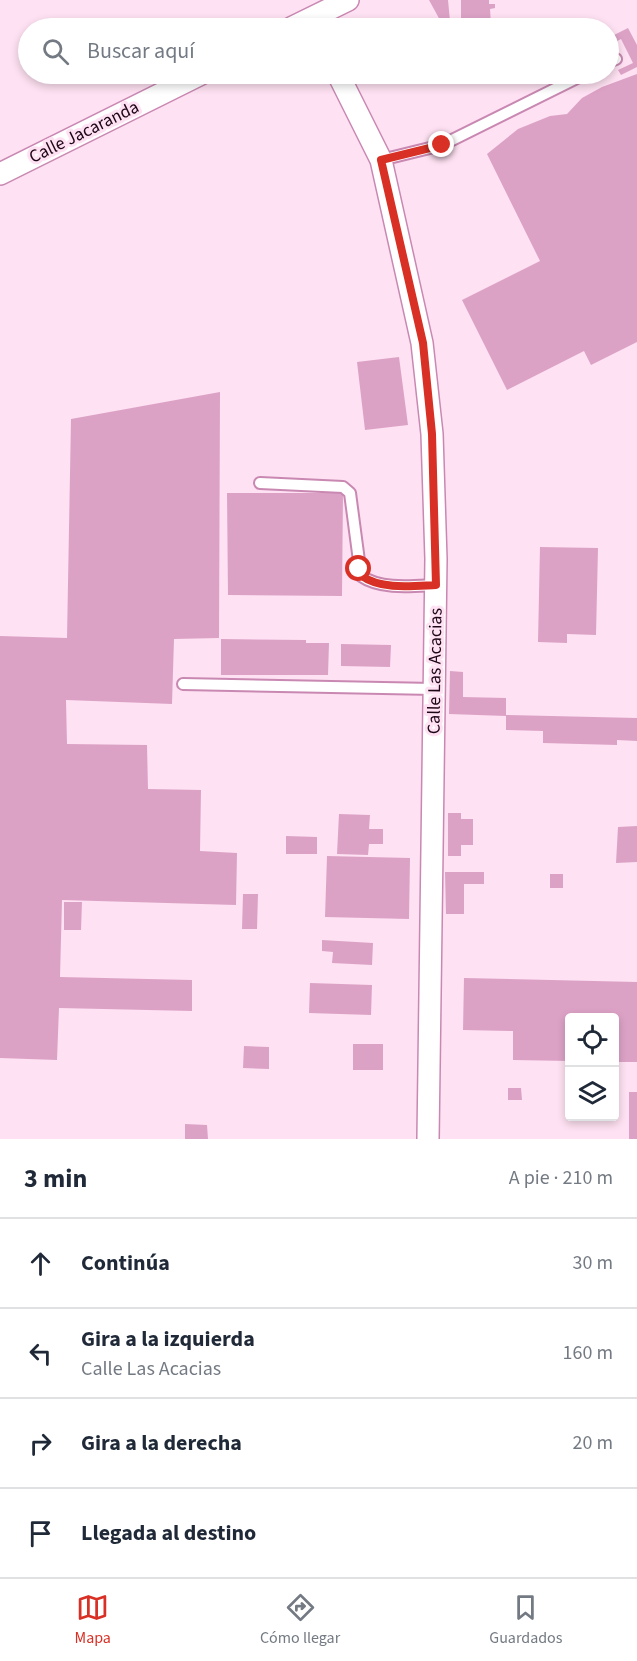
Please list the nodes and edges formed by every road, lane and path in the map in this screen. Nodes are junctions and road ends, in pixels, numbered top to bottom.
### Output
1 (348, 0) edge
2 (322, 18) edge
3 (181, 84) edge
4 (343, 84) edge
5 (565, 84) edge
6 (381, 160) junction
7 (0, 174) edge
8 (260, 483) dead end
9 (436, 585) junction
10 (183, 684) dead end
11 (434, 689) junction
12 (428, 1139) edge

1 - 2 street
3 - 7 street, Calle Jacaranda
4 - 6 street, Calle Las Acacias
5 - 6 lane
6 - 9 street, Calle Las Acacias
8 - 9 lane
9 - 11 street, Calle Las Acacias
10 - 11 lane
11 - 12 street, Calle Las Acacias

